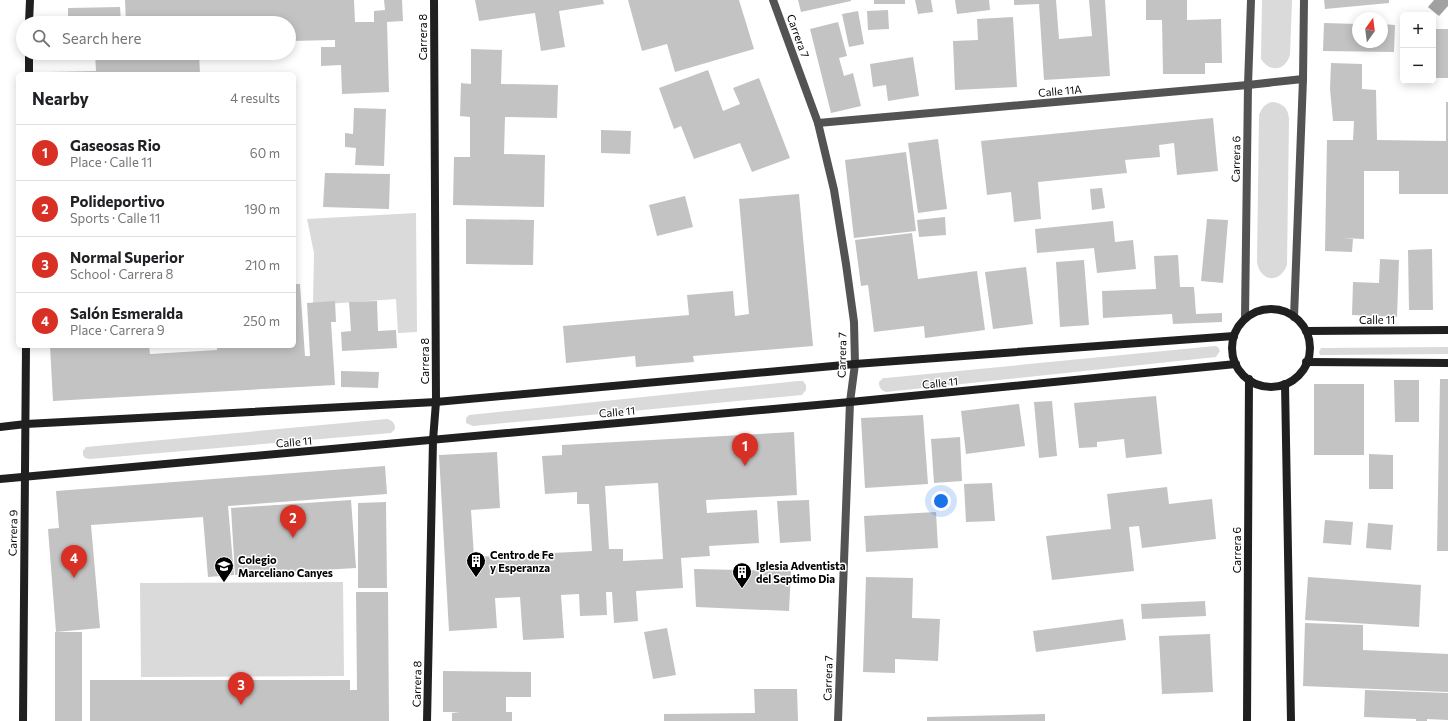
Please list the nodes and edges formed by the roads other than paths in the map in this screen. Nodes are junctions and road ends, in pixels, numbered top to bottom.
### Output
1 (30, 0) edge
2 (434, 0) edge
3 (773, 0) edge
4 (1250, 0) edge
5 (1304, 0) edge
6 (29, 16) edge
7 (29, 60) edge
8 (29, 72) edge
9 (1303, 79) junction
10 (1248, 85) junction
11 (818, 123) junction
12 (1294, 317) junction
13 (1245, 318) junction
14 (1448, 330) edge
15 (1306, 331) junction
16 (1234, 336) junction
17 (26, 348) edge
18 (1306, 362) junction
19 (1448, 363) edge
20 (855, 364) junction
21 (1236, 364) junction
22 (1249, 380) junction
23 (1285, 384) junction
24 (436, 402) junction
25 (850, 402) junction
26 (26, 424) junction
27 (0, 427) edge
28 (433, 440) junction
29 (25, 477) junction
30 (0, 479) edge
31 (23, 721) edge
32 (427, 721) edge
33 (838, 721) edge
34 (1247, 721) edge
35 (1291, 721) edge

1 - 6 main road
2 - 24 main road, Carrera 8
3 - 11 street, Carrera 7
4 - 10 street, Carrera 6
5 - 9 street
7 - 8 main road
9 - 10 street, Calle 11A
9 - 12 street
10 - 11 street, Calle 11A
10 - 13 street, Carrera 6
11 - 20 street, Carrera 7
12 - 13 main road
12 - 15 main road
13 - 16 main road
14 - 15 main road, Calle 11
15 - 18 main road
16 - 20 main road
16 - 21 main road
17 - 26 main road, Carrera 9
18 - 19 main road
18 - 23 main road
20 - 24 main road
20 - 25 street, Carrera 7
21 - 22 main road
21 - 25 main road, Calle 11
22 - 23 main road
22 - 34 main road, Carrera 6
23 - 35 main road
24 - 26 main road
24 - 28 main road, Carrera 8
25 - 28 main road, Calle 11
25 - 33 street, Carrera 7
26 - 27 main road
26 - 29 main road, Carrera 9
28 - 29 main road, Calle 11
28 - 32 main road, Carrera 8
29 - 30 main road, Calle 11
29 - 31 main road, Carrera 9

